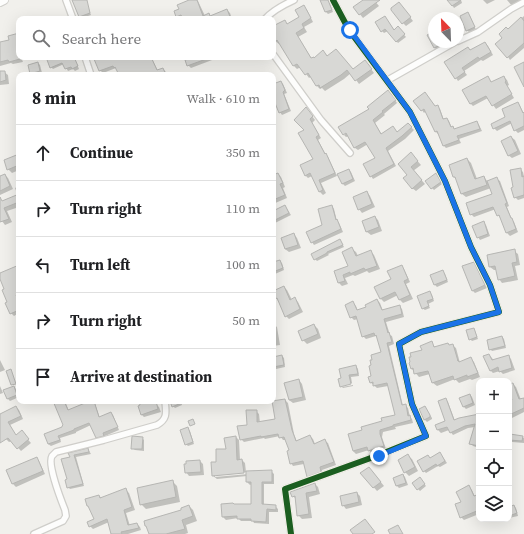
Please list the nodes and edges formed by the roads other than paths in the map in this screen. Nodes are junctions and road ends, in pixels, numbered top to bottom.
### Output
1 (4, 0) edge
2 (66, 0) edge
3 (294, 0) edge
4 (333, 0) edge
5 (0, 2) edge
6 (524, 2) edge
7 (72, 16) edge
8 (268, 16) edge
9 (464, 38) edge
10 (445, 48) edge
11 (276, 58) edge
12 (86, 60) edge
13 (90, 72) edge
14 (388, 80) junction
15 (350, 153) dead end
16 (165, 404) edge
17 (34, 534) edge
18 (291, 534) edge

1 - 5 main road
2 - 7 street
3 - 8 street
4 - 14 street
6 - 9 street
10 - 14 street
11 - 15 street
12 - 13 street
14 - 18 street
16 - 17 street

